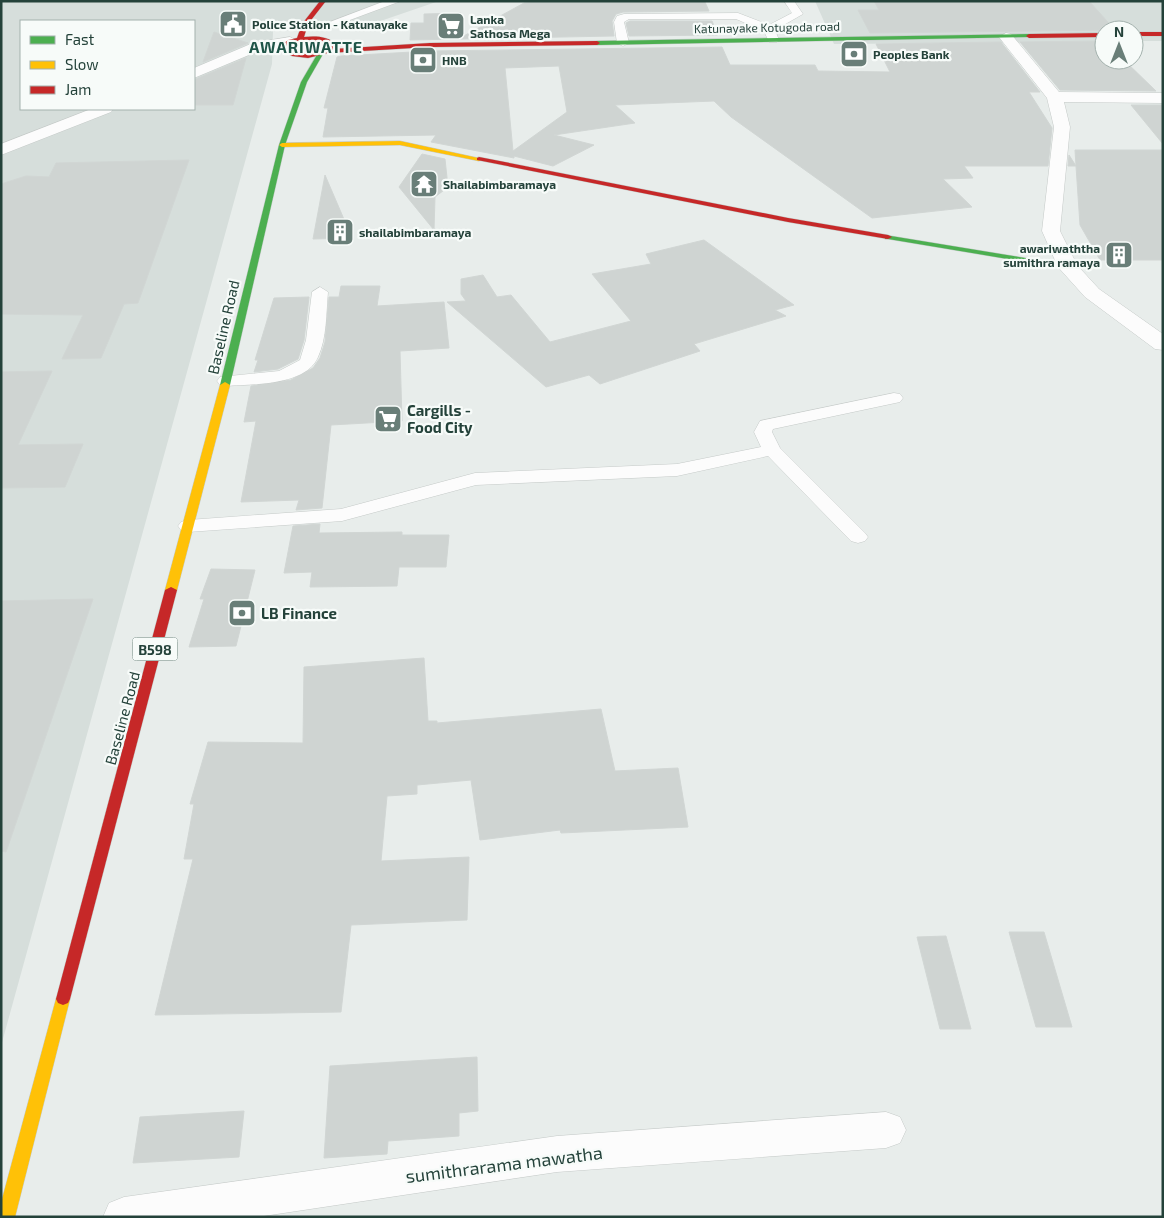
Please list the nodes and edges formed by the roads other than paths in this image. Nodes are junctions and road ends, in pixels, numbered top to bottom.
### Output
1 (323, 1) edge
2 (328, 1) edge
3 (396, 1) edge
4 (789, 1) edge
5 (327, 25) junction
6 (1144, 34) edge
7 (1163, 34) edge
8 (771, 35) junction
9 (1094, 35) edge
10 (1006, 37) junction
11 (623, 43) junction
12 (292, 46) junction
13 (324, 46) junction
14 (195, 73) edge
15 (304, 82) junction
16 (1054, 98) junction
17 (1163, 98) edge
18 (102, 110) edge
19 (282, 145) junction
20 (1, 150) edge
21 (1068, 267) junction
22 (320, 292) dead end
23 (1163, 344) edge
24 (226, 381) junction
25 (894, 398) dead end
26 (772, 450) junction
27 (188, 526) junction
28 (858, 537) dead end
29 (886, 1130) dead end
30 (6, 1217) edge
31 (124, 1217) edge

1 - 12 main road
2 - 5 main road, Baseline Road / B598
3 - 5 lane
4 - 8 lane
5 - 13 main road, Baseline Road / B598
6 - 7 main road
8 - 10 main road, Katunayake Kotugoda road
8 - 11 main road, Katunayake Kotugoda road
8 - 11 lane
9 - 10 main road, Katunayake Kotugoda road
10 - 16 street
11 - 13 main road, Katunayake Kotugoda road
12 - 13 main road
12 - 13 main road
12 - 14 street
12 - 15 main road
13 - 15 main road, Baseline Road / B598
15 - 19 main road, Baseline Road / B598
16 - 17 street
16 - 21 street
18 - 20 street
19 - 21 main road
19 - 24 main road, Baseline Road / B598
21 - 23 street
22 - 24 lane
24 - 27 main road, Baseline Road / B598
25 - 26 lane
26 - 27 lane
26 - 28 lane
27 - 30 main road, Baseline Road / B598
29 - 31 street, sumithrarama mawatha

